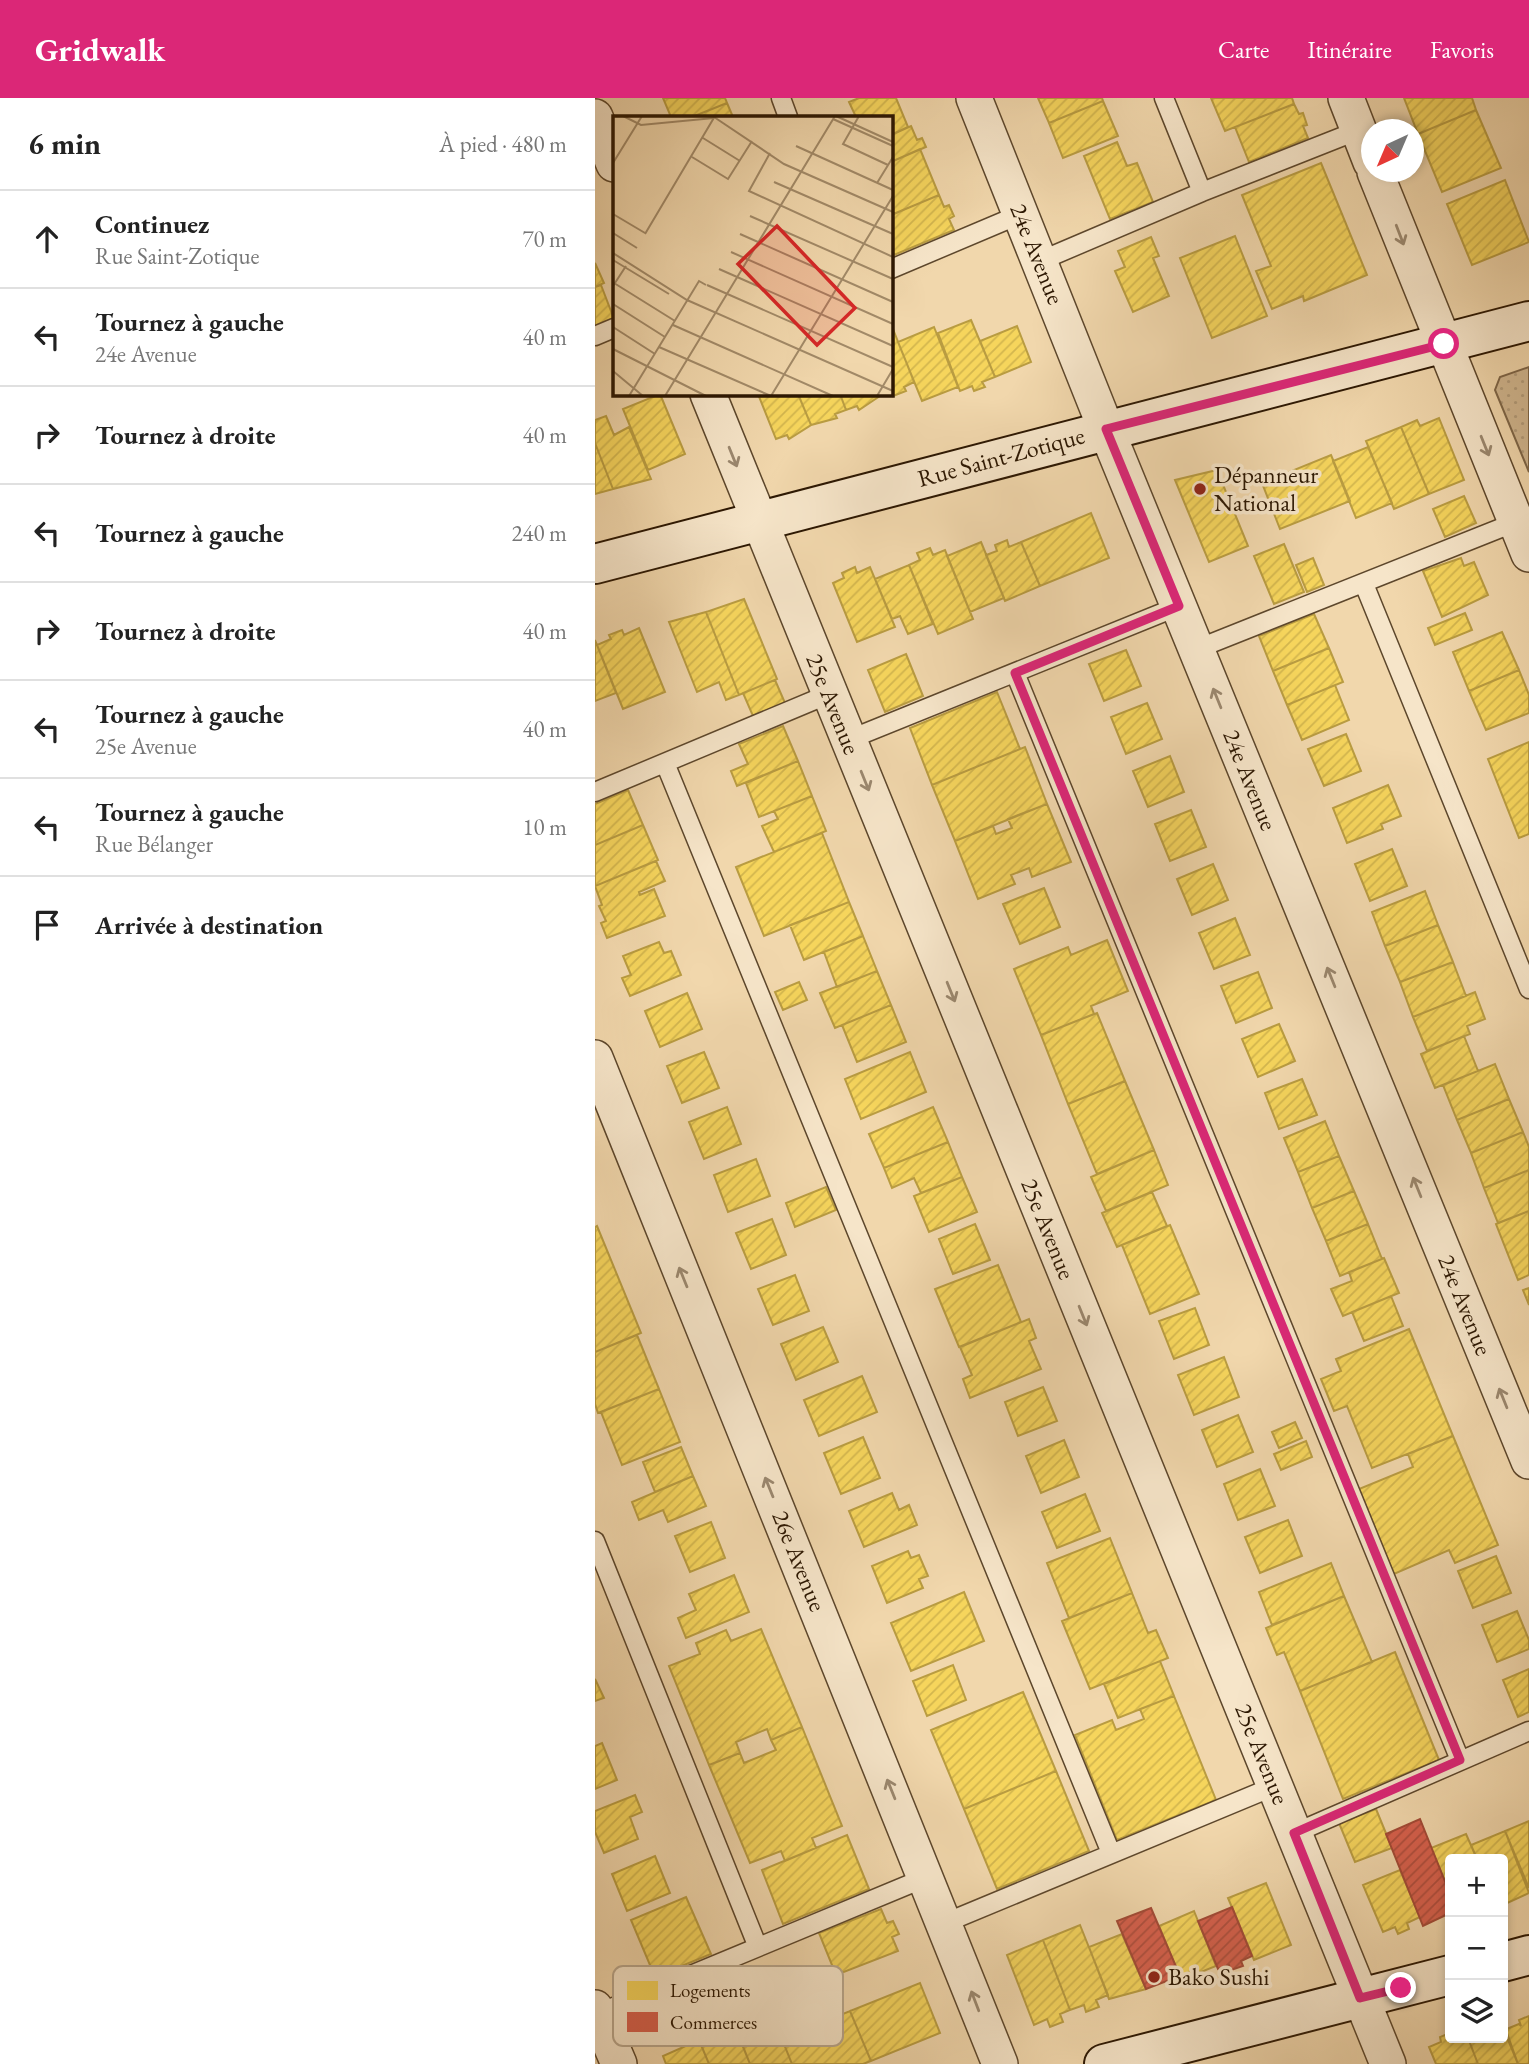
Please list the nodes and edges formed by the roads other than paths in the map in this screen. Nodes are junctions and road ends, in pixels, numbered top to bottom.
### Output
1 (781, 98) edge
2 (974, 98) edge
3 (1164, 98) edge
4 (1346, 98) edge
5 (788, 116) edge
6 (595, 117) edge
7 (1359, 131) junction
8 (1361, 136) edge
9 (613, 162) edge
10 (1379, 182) edge
11 (1202, 192) junction
12 (1021, 214) junction
13 (1040, 261) junction
14 (893, 268) edge
15 (1529, 321) edge
16 (613, 328) edge
17 (595, 337) edge
18 (1444, 344) junction
19 (709, 396) edge
20 (1106, 429) junction
21 (760, 522) junction
22 (1523, 538) edge
23 (595, 564) edge
24 (1364, 584) junction
25 (1179, 606) junction
26 (1197, 649) junction
27 (1015, 673) junction
28 (829, 694) junction
29 (848, 740) junction
30 (665, 763) junction
31 (595, 792) edge
32 (1529, 989) edge
33 (595, 1058) edge
34 (1529, 1461) edge
35 (595, 1541) edge
36 (1529, 1731) edge
37 (1460, 1760) junction
38 (1275, 1786) junction
39 (1294, 1833) junction
40 (1111, 1853) junction
41 (927, 1877) junction
42 (945, 1923) junction
43 (757, 1945) junction
44 (1529, 1955) edge
45 (1508, 1961) edge
46 (706, 1966) edge
47 (1445, 1976) edge
48 (1360, 1998) junction
49 (613, 2004) edge
50 (596, 2011) edge
51 (619, 2064) edge
52 (1000, 2064) edge
53 (1104, 2064) edge
54 (1388, 2064) edge

1 - 5 lane
2 - 12 street, 24e Avenue
3 - 11 lane
4 - 7 street
6 - 9 street
7 - 8 street
7 - 11 lane
10 -> 18 street
11 - 13 lane
12 - 13 street, 24e Avenue
12 - 14 lane
13 - 20 street, 24e Avenue
15 - 18 street, Rue Saint-Zotique
16 - 17 lane
18 - 20 street, Rue Saint-Zotique
18 -> 22 street
19 -> 21 street, 25e Avenue
20 - 21 street, Rue Saint-Zotique
20 - 25 street, 24e Avenue
21 - 23 street, Rue Saint-Zotique
21 - 28 street, 25e Avenue
22 - 24 lane
24 - 26 lane
24 - 32 lane
25 - 26 street, 24e Avenue
25 - 27 lane
34 -> 26 street, 24e Avenue
27 - 29 lane
27 - 37 lane
28 - 29 street, 25e Avenue
28 - 30 lane
29 -> 38 street, 25e Avenue
30 - 31 lane
30 - 40 lane
41 -> 33 street, 26e Avenue
35 - 43 lane
36 - 37 lane
37 - 39 lane
38 - 39 street, 25e Avenue
38 - 40 lane
39 - 48 street, 25e Avenue
40 - 42 lane
41 - 42 street, 26e Avenue
41 - 43 lane
52 -> 42 street, 26e Avenue
43 - 46 lane
44 - 45 street
47 - 48 street
48 - 53 street
48 - 54 street, 25e Avenue
49 - 50 lane
50 - 51 street

